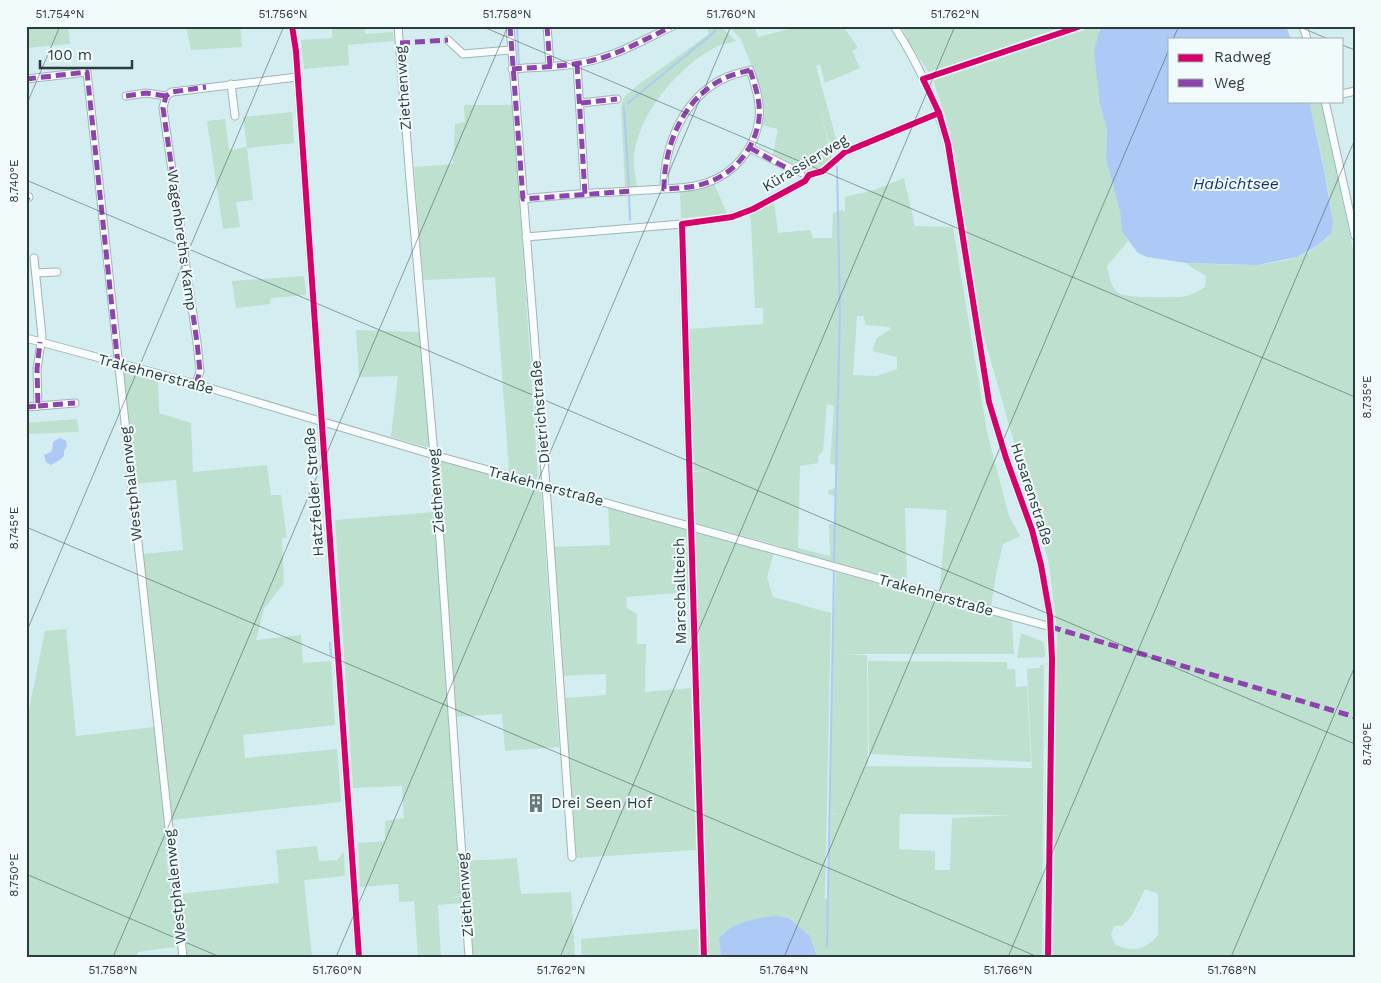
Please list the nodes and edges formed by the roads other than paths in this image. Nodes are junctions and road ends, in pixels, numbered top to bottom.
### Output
1 (292, 26) edge
2 (398, 26) edge
3 (510, 26) edge
4 (547, 26) edge
5 (673, 26) edge
6 (894, 26) edge
7 (1303, 26) edge
8 (664, 28) edge
9 (1307, 38) edge
10 (448, 40) dead end
11 (511, 50) junction
12 (577, 64) junction
13 (550, 66) junction
14 (512, 70) junction
15 (297, 77) junction
16 (26, 79) edge
17 (231, 84) junction
18 (126, 96) dead end
19 (166, 96) junction
20 (617, 99) dead end
21 (1325, 102) edge
22 (581, 103) junction
23 (939, 113) junction
24 (235, 116) dead end
25 (750, 148) junction
26 (809, 175) junction
27 (664, 189) junction
28 (586, 194) junction
29 (523, 199) junction
30 (682, 224) junction
31 (1355, 236) edge
32 (526, 237) junction
33 (34, 258) dead end
34 (57, 272) dead end
35 (36, 273) junction
36 (26, 338) edge
37 (40, 342) junction
38 (118, 364) junction
39 (196, 384) junction
40 (75, 403) dead end
41 (38, 406) junction
42 (26, 407) edge
43 (322, 422) junction
44 (434, 455) junction
45 (546, 486) junction
46 (692, 526) junction
47 (1051, 627) junction
48 (572, 857) dead end
49 (183, 957) edge
50 (359, 957) edge
51 (469, 957) edge
52 (704, 957) edge
53 (1048, 957) edge

1 - 15 street, Hatzfelder Straße
2 - 44 street, Ziethenweg
3 - 11 street, Dietrichstraße
4 - 13 street
5 - 8 street
6 - 23 street, Husarenstraße
7 - 9 street
8 - 12 street
10 - 11 street
11 - 14 street, Dietrichstraße
12 - 13 street
12 - 22 street
13 - 14 street
14 - 29 street, Dietrichstraße
15 - 17 street
15 - 43 street, Hatzfelder Straße
16 - 38 street, Westphalenweg
17 - 19 street
17 - 24 street
18 - 19 street
19 - 39 street, Wagenbreths Kamp
20 - 22 street
21 - 31 street
22 - 28 street
23 - 26 street, Kürassierweg
23 - 47 street, Husarenstraße
25 - 26 street
25 - 27 street
25 - 27 street
26 - 30 street, Kürassierweg
27 - 28 street
28 - 29 street
29 - 32 street, Dietrichstraße
30 - 32 street, Kürassierweg
30 - 46 street, Marschallteich
32 - 45 street, Dietrichstraße
33 - 35 street
34 - 35 street
35 - 37 street
36 - 37 street, Trakehnerstraße
37 - 38 street, Trakehnerstraße
37 - 41 street
38 - 39 street, Trakehnerstraße
38 - 49 street, Westphalenweg
39 - 43 street, Trakehnerstraße
40 - 41 street
41 - 42 street
43 - 44 street, Trakehnerstraße
43 - 50 street, Hatzfelder Straße
44 - 45 street, Trakehnerstraße
44 - 51 street, Ziethenweg
45 - 46 street, Trakehnerstraße
45 - 48 street, Dietrichstraße
46 - 47 street, Trakehnerstraße
46 - 52 street, Marschallteich
47 - 53 street, Husarenstraße

